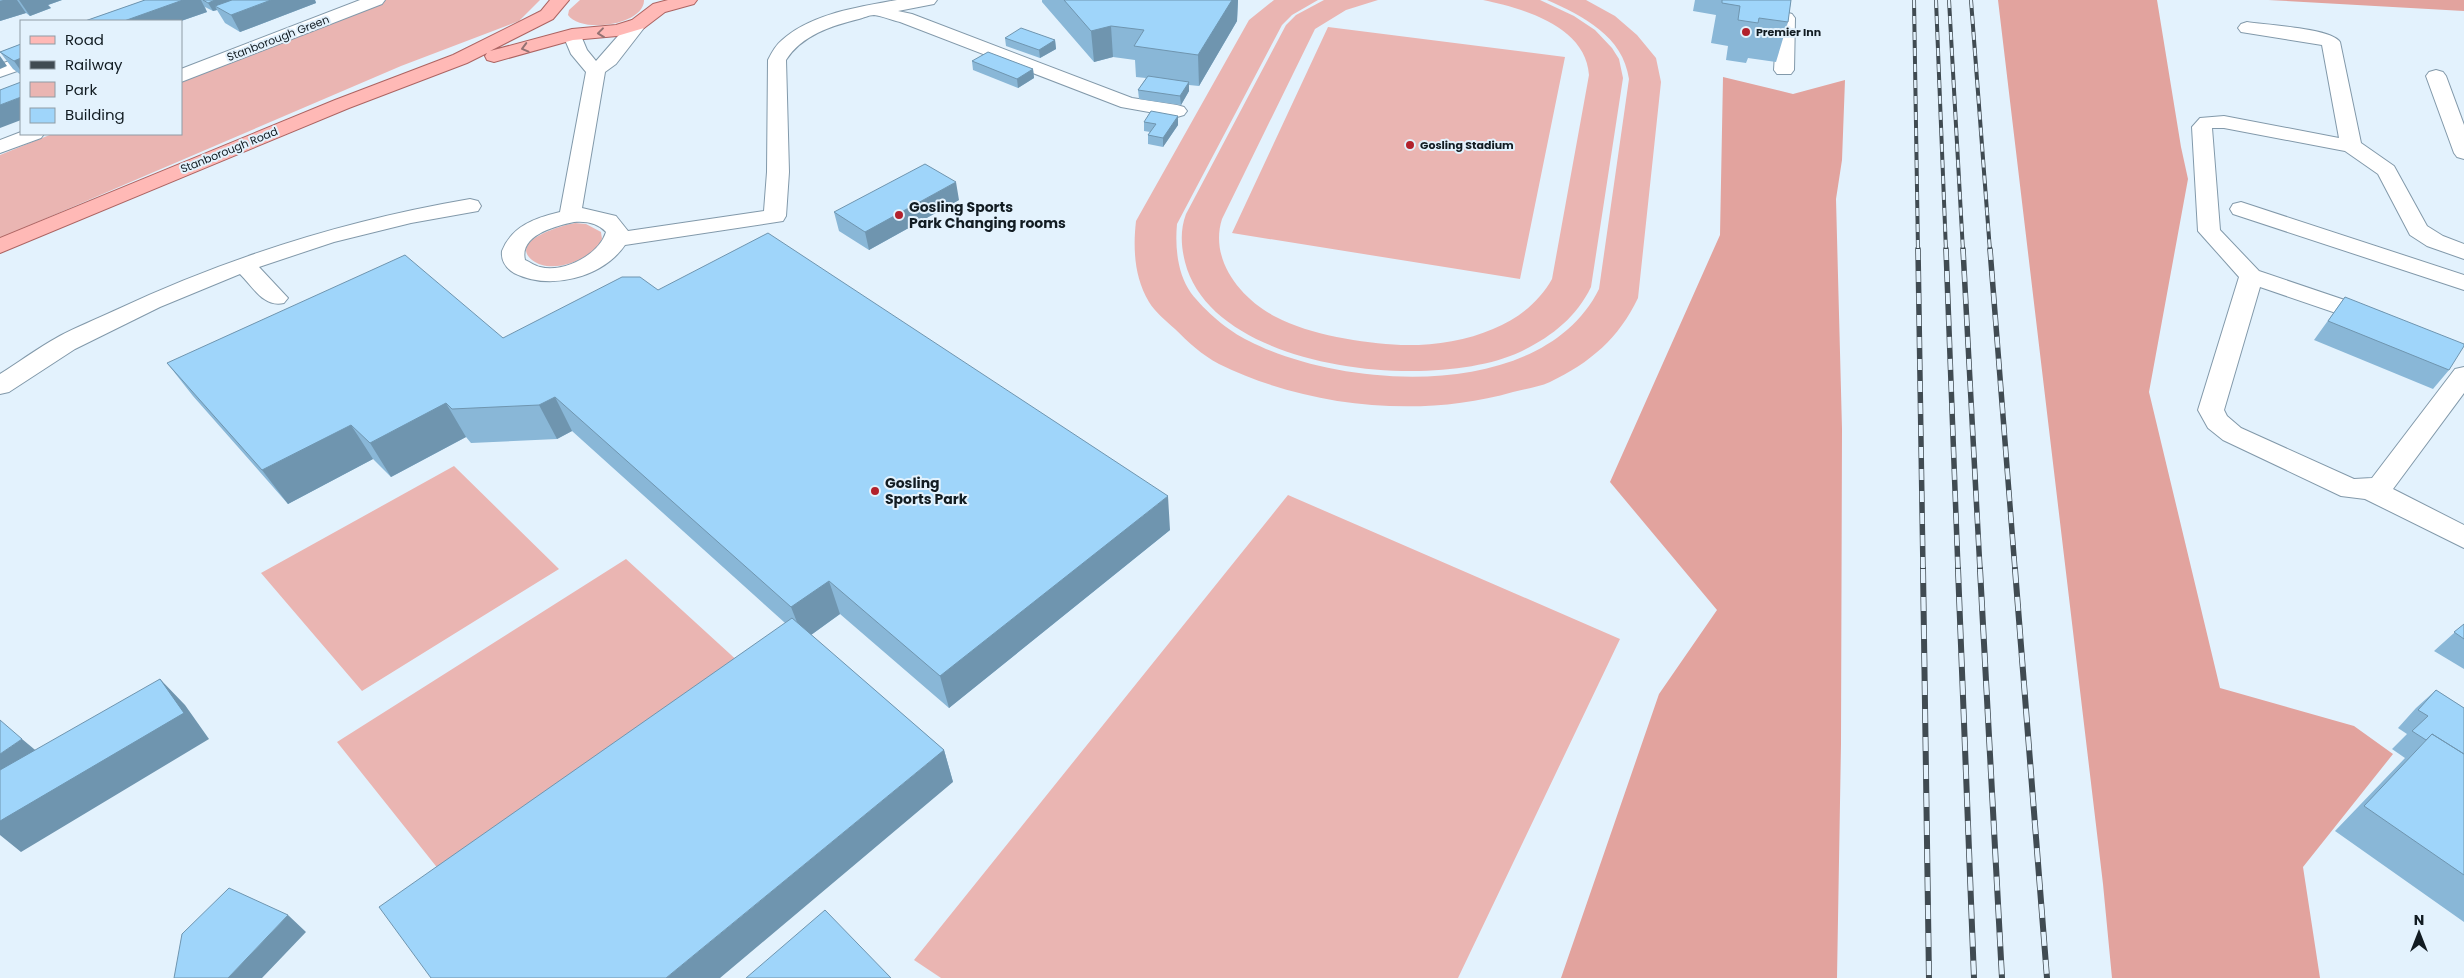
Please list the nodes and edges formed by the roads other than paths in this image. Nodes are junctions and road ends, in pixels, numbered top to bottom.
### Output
1 (376, 0) edge
2 (560, 0) edge
3 (688, 0) edge
4 (928, 0) edge
5 (1775, 0) edge
6 (660, 4) edge
7 (877, 11) junction
8 (548, 15) junction
9 (638, 24) junction
10 (2247, 28) dead end
11 (572, 35) junction
12 (460, 60) junction
13 (596, 70) junction
14 (1784, 70) dead end
15 (182, 76) edge
16 (2436, 76) dead end
17 (1177, 111) dead end
18 (31, 135) edge
19 (2351, 146) junction
20 (0, 147) edge
21 (2464, 153) edge
22 (470, 206) dead end
23 (2241, 209) dead end
24 (570, 216) junction
25 (618, 238) junction
26 (0, 246) edge
27 (2464, 252) edge
28 (244, 264) junction
29 (2251, 276) junction
30 (2464, 282) edge
31 (276, 298) dead end
32 (2399, 327) edge
33 (2464, 375) edge
34 (0, 386) edge
35 (2370, 489) junction
36 (2464, 536) edge

1 - 15 street, Stanborough Green
2 - 8 main road, Stanborough Road
3 - 6 main road, Stanborough Road
4 - 7 street
5 - 14 street
6 - 9 main road, Stanborough Road
7 - 17 street
7 - 25 street
8 - 11 main road
8 - 12 main road, Stanborough Road
9 -> 11 main road, Stanborough Road
9 - 13 street
10 - 19 street
11 -> 12 main road, Stanborough Road
11 - 13 street
12 - 26 main road, Stanborough Road
13 - 24 street
16 - 21 street
18 - 20 street
19 - 27 street
19 - 29 street
22 - 28 street
23 - 30 street
24 - 25 street
24 - 25 street
28 - 31 street
28 - 34 street
29 - 32 street
29 - 35 street
33 - 35 street
35 - 36 street

